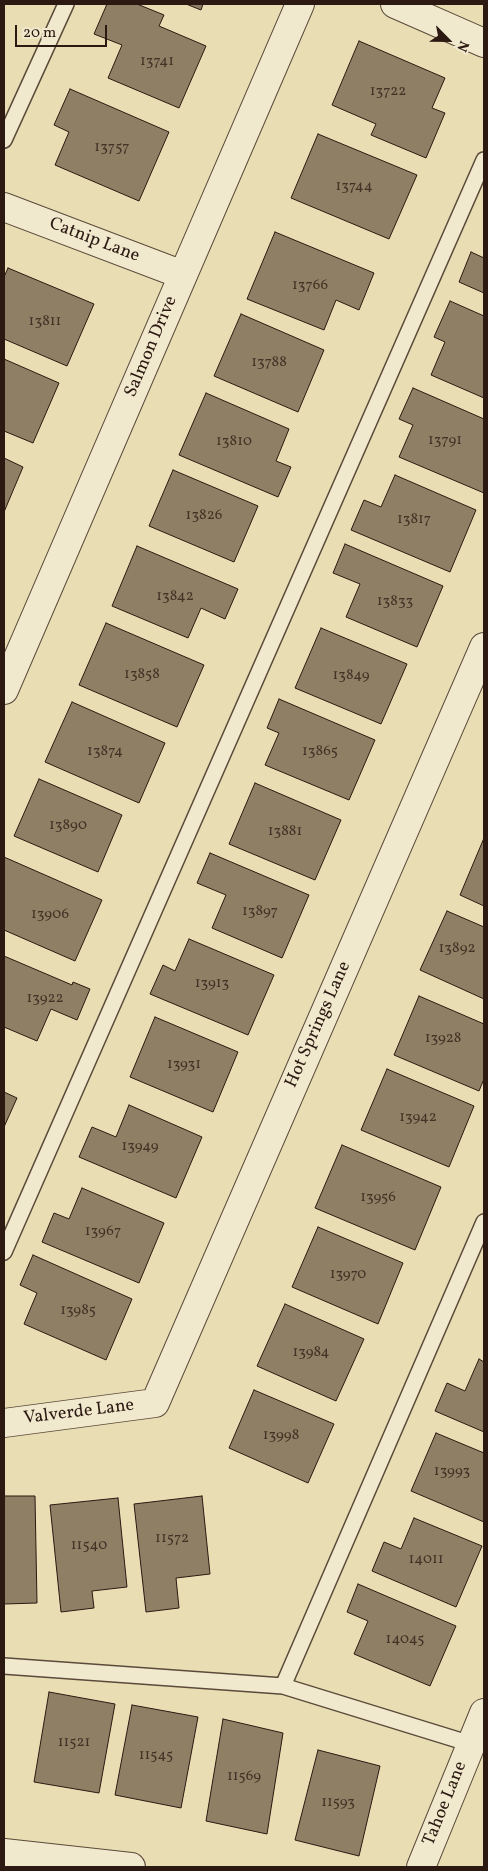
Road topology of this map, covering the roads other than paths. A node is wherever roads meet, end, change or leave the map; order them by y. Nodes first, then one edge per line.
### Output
1 (66, 4) edge
2 (300, 4) edge
3 (395, 4) edge
4 (484, 43) edge
5 (4, 140) edge
6 (484, 160) edge
7 (4, 207) edge
8 (183, 275) junction
9 (484, 647) edge
10 (4, 690) edge
11 (484, 1222) edge
12 (4, 1252) edge
13 (155, 1403) joint
14 (4, 1423) edge
15 (4, 1666) edge
16 (283, 1686) junction
17 (484, 1713) edge
18 (471, 1744) junction
19 (4, 1853) edge
20 (131, 1867) edge
21 (421, 1867) edge

1 - 5 lane
2 - 8 street, Salmon Drive
3 - 4 street
6 - 12 lane
7 - 8 street, Catnip Lane
8 - 10 street, Salmon Drive
9 - 13 street, Hot Springs Lane
11 - 16 lane
13 - 14 street, Valverde Lane
15 - 16 lane
16 - 18 lane
17 - 18 street, Tahoe Lane
18 - 21 street, Tahoe Lane
19 - 20 street

